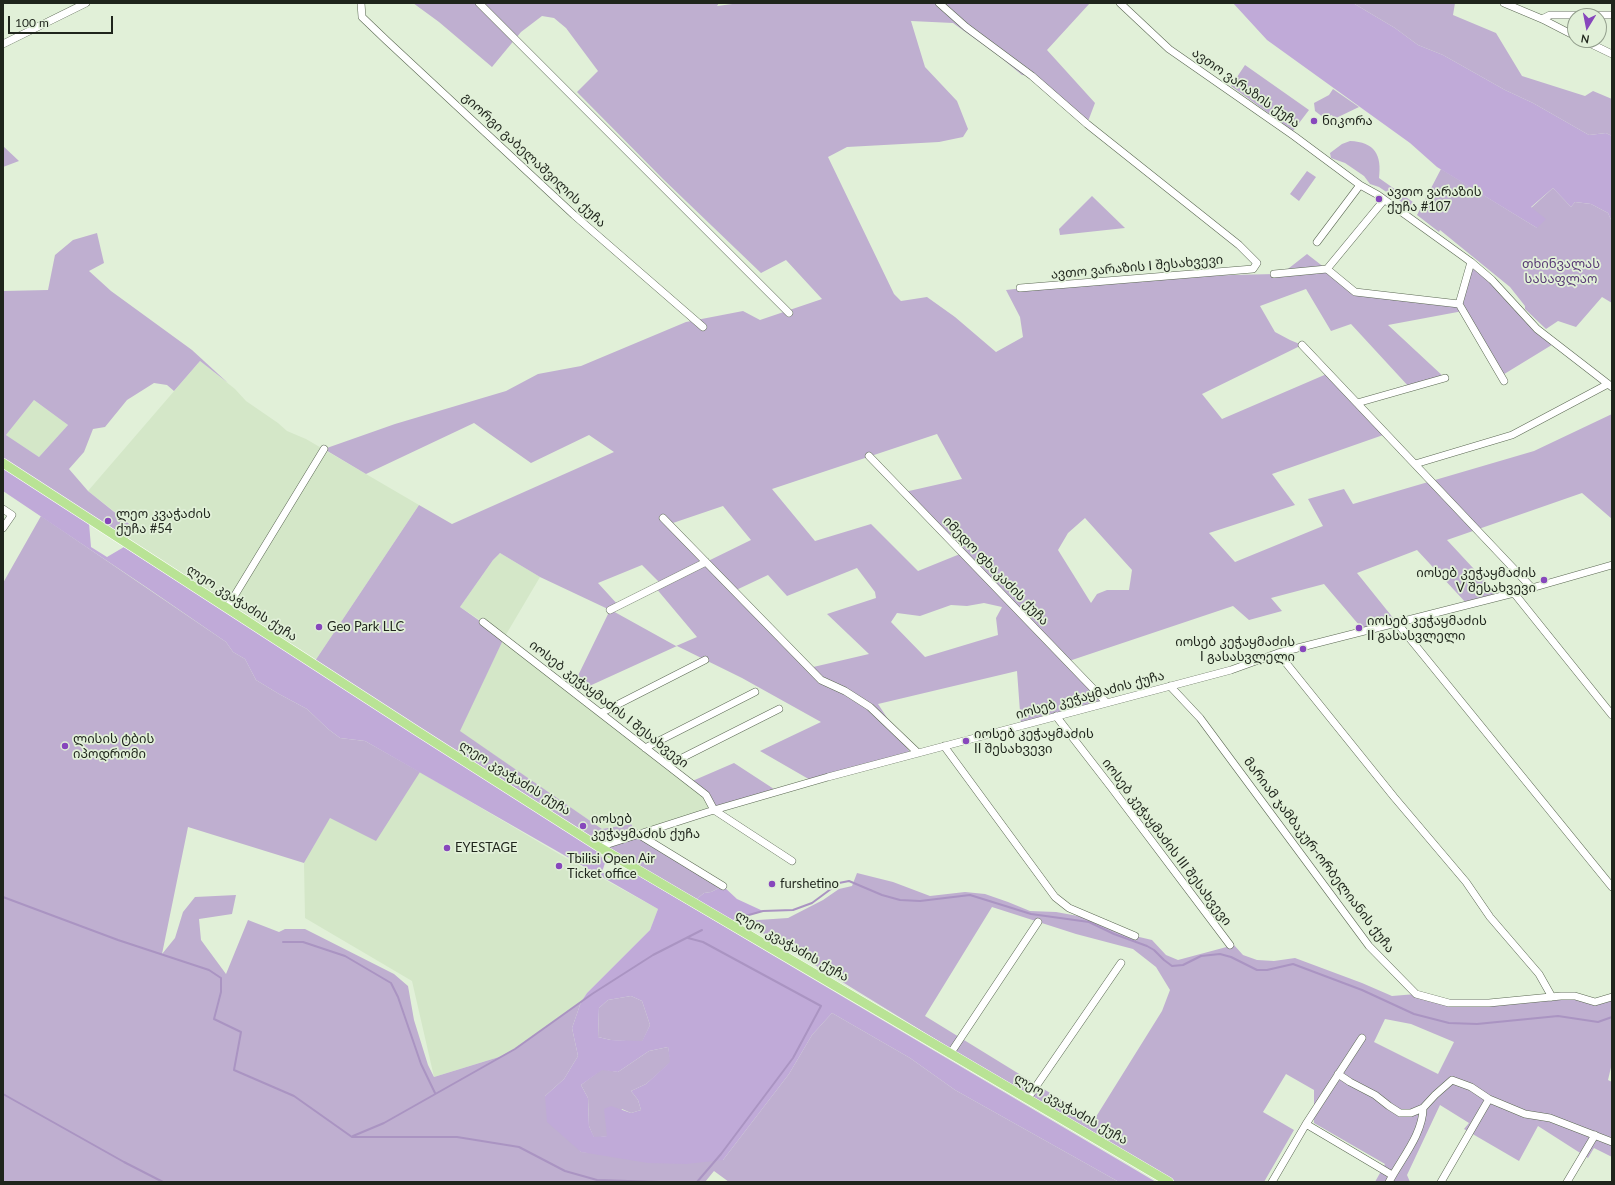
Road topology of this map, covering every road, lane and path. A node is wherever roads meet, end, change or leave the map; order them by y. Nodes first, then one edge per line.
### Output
1 (361, 3) edge
2 (478, 3) edge
3 (939, 3) edge
4 (1120, 3) edge
5 (1504, 3) edge
6 (84, 4) edge
7 (1612, 15) edge
8 (1542, 19) junction
9 (1567, 32) edge
10 (3, 44) edge
11 (1600, 48) edge
12 (1612, 54) edge
13 (1360, 185) junction
14 (1384, 200) junction
15 (1317, 242) dead end
16 (1471, 262) junction
17 (1327, 269) junction
18 (1274, 274) dead end
19 (1020, 288) dead end
20 (1459, 304) junction
21 (789, 313) dead end
22 (703, 327) dead end
23 (1302, 345) dead end
24 (1445, 378) dead end
25 (1504, 382) dead end
26 (1610, 386) edge
27 (1357, 403) junction
28 (324, 449) dead end
29 (869, 456) dead end
30 (3, 463) edge
31 (1415, 464) junction
32 (3, 509) edge
33 (663, 518) dead end
34 (3, 528) edge
35 (706, 562) junction
36 (1612, 565) edge
37 (1532, 588) junction
38 (1514, 594) junction
39 (227, 608) junction
40 (610, 610) dead end
41 (483, 622) dead end
42 (1398, 624) junction
43 (1278, 653) junction
44 (705, 660) dead end
45 (1170, 686) junction
46 (755, 692) dead end
47 (1106, 702) junction
48 (779, 709) dead end
49 (601, 713) junction
50 (1612, 715) edge
51 (1056, 716) junction
52 (944, 746) junction
53 (645, 748) junction
54 (918, 753) junction
55 (668, 765) junction
56 (714, 810) junction
57 (638, 834) junction
58 (600, 847) junction
59 (792, 862) dead end
60 (723, 886) dead end
61 (1612, 887) edge
62 (1038, 922) dead end
63 (1135, 936) dead end
64 (1230, 945) dead end
65 (1120, 963) dead end
66 (1552, 997) junction
67 (1612, 997) edge
68 (1362, 1038) dead end
69 (950, 1054) junction
70 (1338, 1074) junction
71 (1028, 1098) junction
72 (1489, 1099) junction
73 (1423, 1108) junction
74 (1306, 1124) junction
75 (1595, 1134) junction
76 (1612, 1142) edge
77 (1390, 1179) edge
78 (1169, 1182) edge
79 (1272, 1182) edge
80 (1441, 1182) edge
81 (1567, 1182) edge

1 - 22 street, გიორგი გაბელაშვილის ქუჩა
2 - 21 street
3 - 19 street, ავთო ვარაზის I შესახვევი
4 - 13 street, ავთო ვარაზის ქუჩა
5 - 8 street
6 - 10 street
7 - 8 street
8 - 9 street
11 - 12 street
13 - 14 street, ავთო ვარაზის ქუჩა
13 - 15 street
14 - 16 street, ავთო ვარაზის ქუჩა
14 - 17 street
16 - 20 street
16 - 26 street, ავთო ვარაზის ქუჩა
17 - 18 street
17 - 20 street
20 - 25 street
23 - 27 street
24 - 27 street
26 - 31 street
27 - 31 street
28 - 39 street
29 - 47 street, იმედო ფხაკაძის ქუჩა
30 - 39 main road, ლეო კვაჭაძის ქუჩა
31 - 37 street
32 - 34 street
33 - 35 street
35 - 40 street
35 - 54 street
36 - 37 street, იოსებ კეჭაყმაძის ქუჩა
37 - 38 street, იოსებ კეჭაყმაძის ქუჩა
38 - 42 street, იოსებ კეჭაყმაძის ქუჩა
38 - 50 street
39 - 58 main road, ლეო კვაჭაძის ქუჩა
41 - 49 street, იოსებ კეჭაყმაძის I შესახვევი
42 - 43 street, იოსებ კეჭაყმაძის ქუჩა
42 - 61 street
43 - 45 street, იოსებ კეჭაყმაძის ქუჩა
43 - 66 street
44 - 49 street
45 - 47 street, იოსებ კეჭაყმაძის ქუჩა
45 - 66 street, მარიამ ჯამბაკურ-ორბელიანის ქუჩა
46 - 53 street
47 - 51 street, იოსებ კეჭაყმაძის ქუჩა
48 - 55 street
49 - 53 street, იოსებ კეჭაყმაძის I შესახვევი
51 - 52 street, იოსებ კეჭაყმაძის ქუჩა
51 - 64 street, იოსებ კეჭაყმაძის III შესახვევი
52 - 54 street, იოსებ კეჭაყმაძის ქუჩა
52 - 63 street
53 - 55 street, იოსებ კეჭაყმაძის I შესახვევი
54 - 56 street, იოსებ კეჭაყმაძის ქუჩა
55 - 56 street, იოსებ კეჭაყმაძის I შესახვევი
56 - 57 street, იოსებ კეჭაყმაძის ქუჩა
56 - 59 street
57 - 58 street, იოსებ კეჭაყმაძის ქუჩა
57 - 60 street
58 - 69 main road, ლეო კვაჭაძის ქუჩა
62 - 69 street
65 - 71 street
66 - 67 street, მარიამ ჯამბაკურ-ორბელიანის ქუჩა
68 - 70 street
69 - 71 main road, ლეო კვაჭაძის ქუჩა
70 - 73 street
70 - 74 street
71 - 78 main road, ლეო კვაჭაძის ქუჩა
72 - 73 street
72 - 75 street
72 - 80 street
73 - 77 street
74 - 77 street
74 - 79 street
75 - 76 street
75 - 81 street

